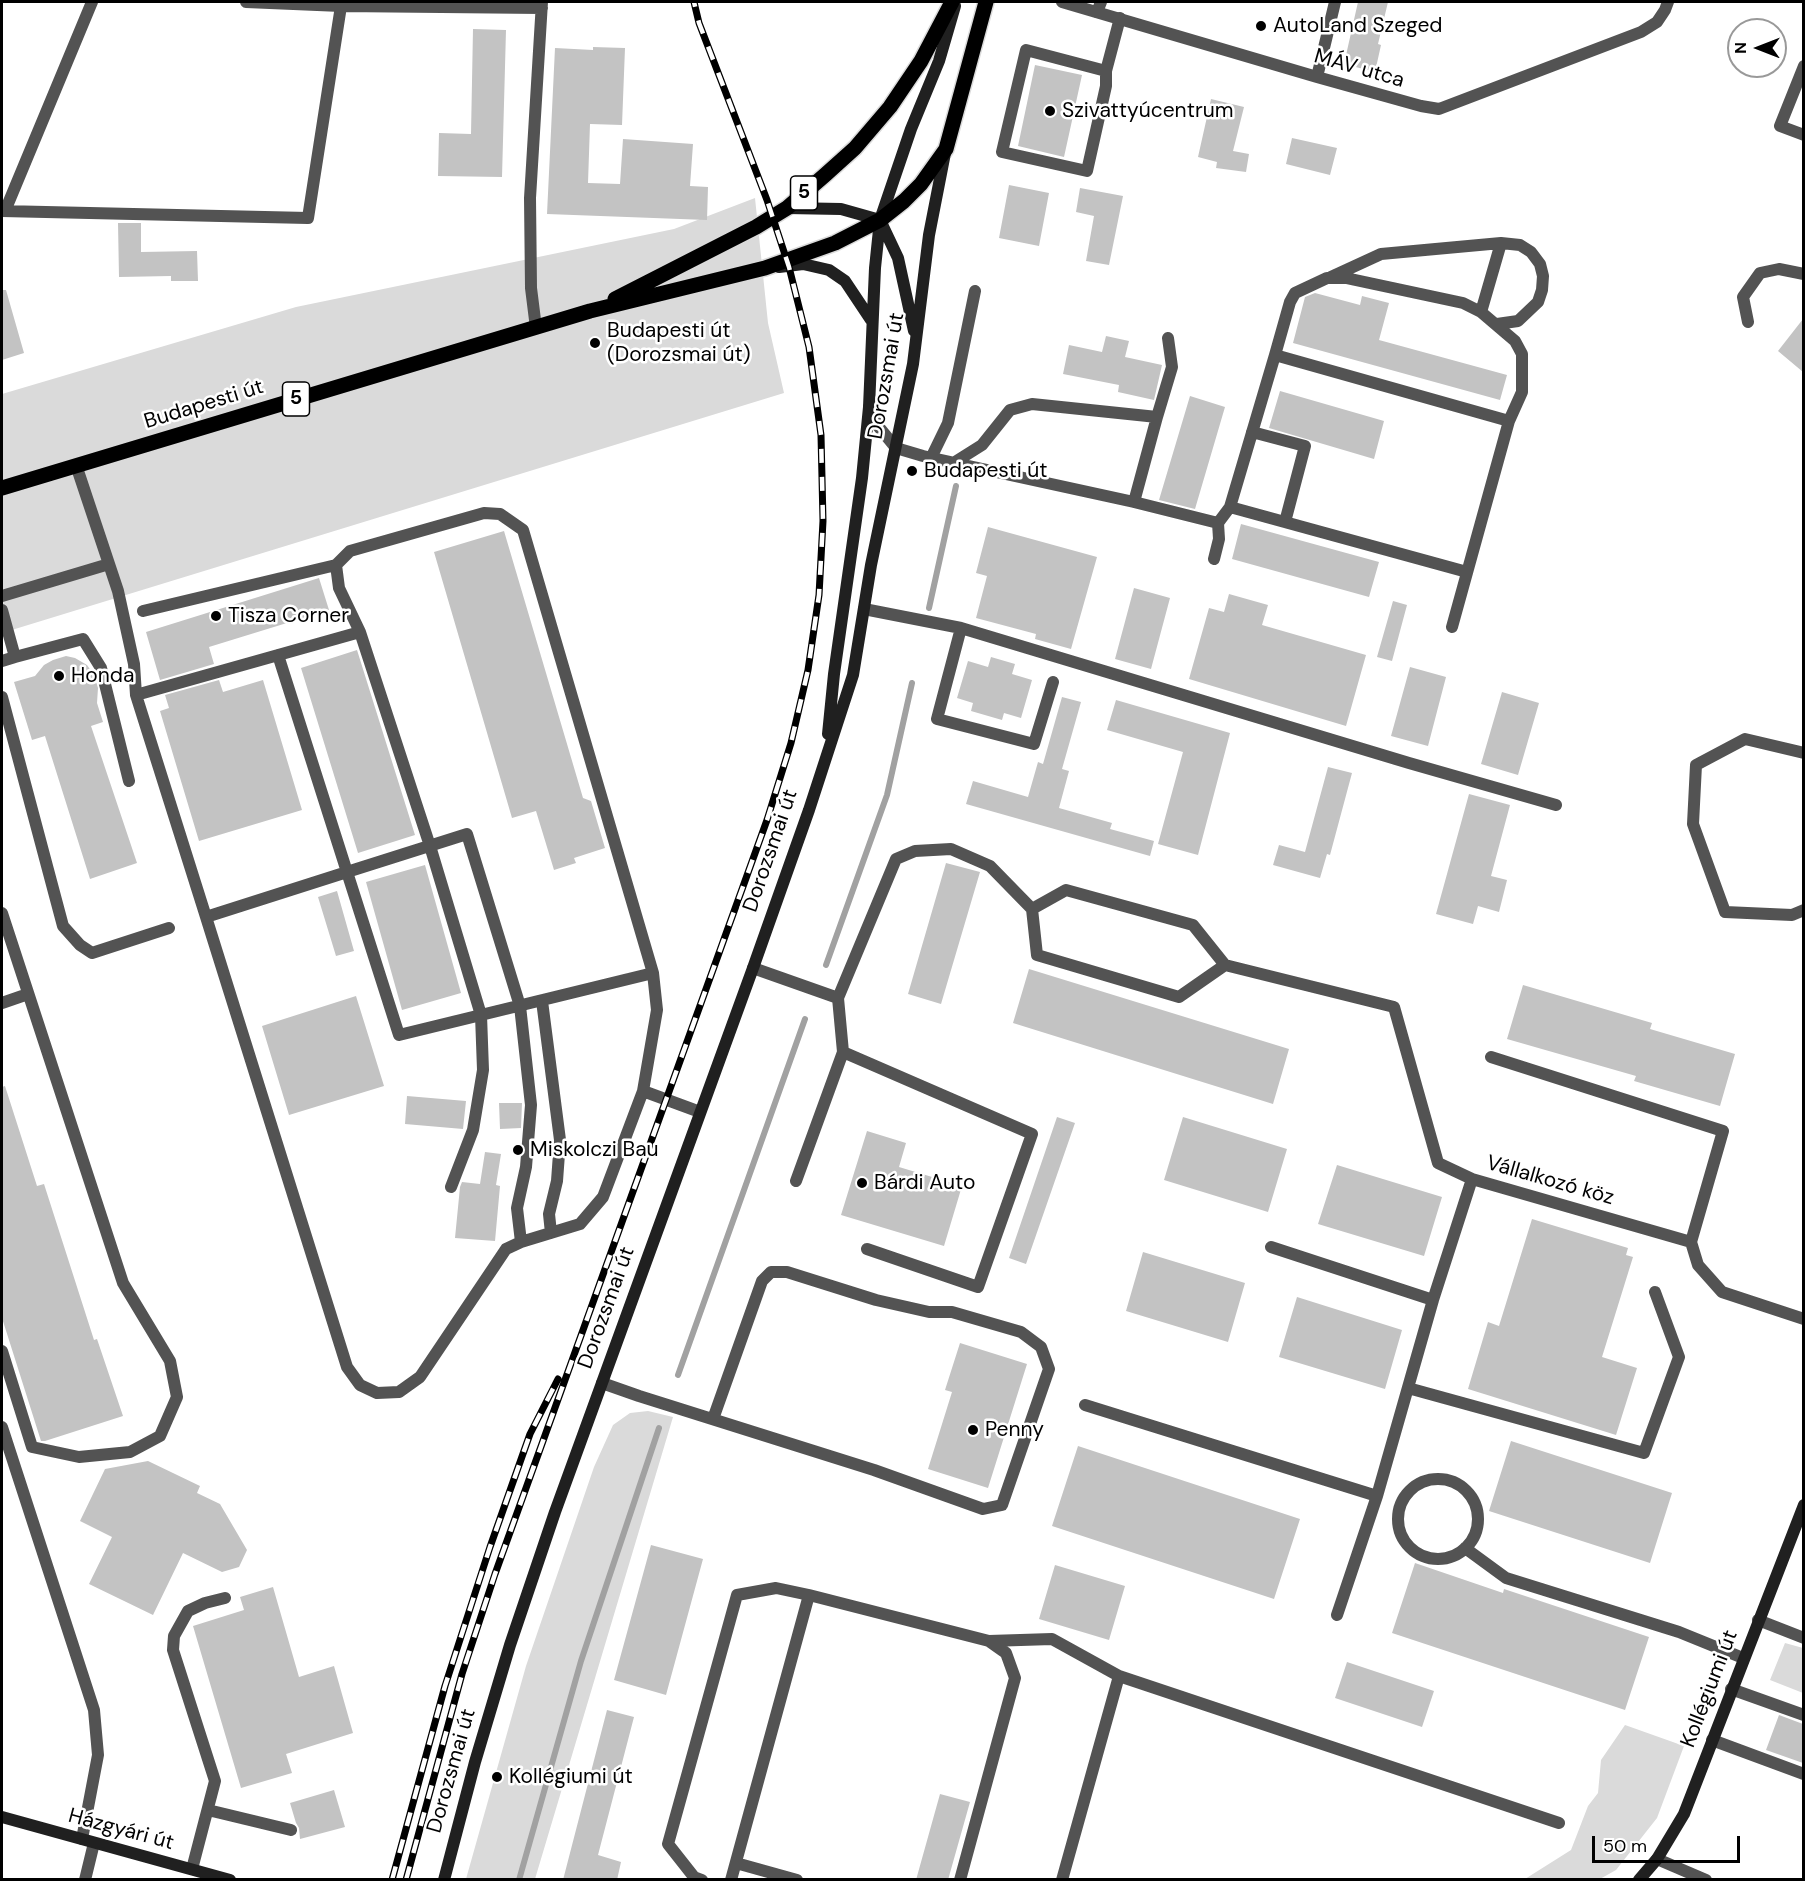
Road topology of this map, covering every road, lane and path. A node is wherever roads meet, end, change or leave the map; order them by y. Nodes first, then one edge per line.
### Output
1 (92, 2) edge
2 (246, 2) edge
3 (954, 2) edge
4 (986, 2) edge
5 (1062, 2) edge
6 (1335, 2) edge
7 (1668, 2) edge
8 (542, 5) edge
9 (340, 6) junction
10 (1099, 7) edge
11 (1120, 18) junction
12 (1803, 66) edge
13 (1106, 71) junction
14 (1317, 77) junction
15 (1803, 135) edge
16 (946, 149) junction
17 (787, 208) junction
18 (3, 211) edge
19 (880, 220) junction
20 (1501, 243) junction
21 (765, 268) junction
22 (1803, 274) edge
23 (1327, 278) junction
24 (975, 291) dead end
25 (590, 311) junction
26 (1481, 312) junction
27 (872, 320) junction
28 (1748, 322) dead end
29 (1497, 324) junction
30 (536, 328) junction
31 (916, 338) junction
32 (1167, 338) dead end
33 (1275, 355) junction
34 (868, 407) junction
35 (1157, 417) junction
36 (1509, 421) junction
37 (1252, 432) junction
38 (896, 448) junction
39 (931, 458) junction
40 (955, 462) junction
41 (76, 465) junction
42 (2, 488) edge
43 (1134, 502) junction
44 (1230, 507) junction
45 (1286, 522) junction
46 (1218, 523) junction
47 (1214, 559) dead end
48 (109, 564) junction
49 (336, 565) junction
50 (1467, 572) junction
51 (2, 596) edge
52 (864, 609) junction
53 (2, 610) edge
54 (143, 611) dead end
55 (1452, 627) dead end
56 (961, 628) junction
57 (360, 632) junction
58 (278, 655) junction
59 (15, 657) junction
60 (2, 661) edge
61 (1053, 682) dead end
62 (136, 695) junction
63 (2, 697) edge
64 (1803, 753) edge
65 (826, 757) junction
66 (129, 781) dead end
67 (1556, 805) dead end
68 (430, 846) junction
69 (346, 872) junction
70 (1032, 909) junction
71 (1803, 910) edge
72 (2, 913) edge
73 (206, 916) junction
74 (169, 928) dead end
75 (1225, 965) junction
76 (753, 968) junction
77 (653, 973) junction
78 (28, 994) junction
79 (838, 998) junction
80 (542, 1001) junction
81 (2, 1003) edge
82 (520, 1006) junction
83 (481, 1015) junction
84 (843, 1052) junction
85 (1491, 1058) dead end
86 (643, 1091) junction
87 (700, 1112) junction
88 (1472, 1179) junction
89 (796, 1181) dead end
90 (451, 1187) dead end
91 (551, 1233) junction
92 (521, 1242) junction
93 (1692, 1242) junction
94 (1271, 1247) dead end
95 (867, 1249) dead end
96 (1656, 1292) dead end
97 (1433, 1300) junction
98 (1803, 1319) edge
99 (2, 1351) edge
100 (602, 1383) junction
101 (1408, 1388) junction
102 (1085, 1405) dead end
103 (712, 1419) junction
104 (2, 1427) edge
105 (4, 1445) edge
106 (1377, 1496) junction
107 (1803, 1505) edge
108 (1465, 1548) junction
109 (809, 1595) junction
110 (225, 1598) dead end
111 (1337, 1615) dead end
112 (1758, 1620) junction
113 (1803, 1638) edge
114 (989, 1641) junction
115 (1743, 1658) junction
116 (1119, 1676) junction
117 (1731, 1689) junction
118 (1803, 1716) edge
119 (1712, 1740) junction
120 (1803, 1774) edge
121 (208, 1810) junction
122 (2, 1817) edge
123 (1559, 1823) dead end
124 (291, 1830) dead end
125 (88, 1841) junction
126 (1657, 1859) junction
127 (736, 1863) junction
128 (192, 1869) junction
129 (84, 1880) edge
130 (230, 1880) edge
131 (444, 1880) edge
132 (702, 1880) edge
133 (731, 1880) edge
134 (797, 1880) edge
135 (960, 1880) edge
136 (1062, 1880) edge
137 (1639, 1880) edge
138 (1706, 1880) edge

1 - 18 street
2 - 9 street
3 - 17 main road, Budapesti út / 5
3 - 19 main road, Dorozsmai út
4 - 16 main road, Dorozsmai út / 5
5 - 10 street, MÁV utca
6 - 14 street
7 - 14 street, MÁV utca
8 - 9 street
8 - 30 street
9 - 18 street
10 - 11 street, MÁV utca
11 - 13 street
11 - 14 street, MÁV utca
12 - 15 street
13 - 13 street
16 - 19 main road, Budapesti út / 5
16 - 31 main road, Dorozsmai út
17 - 19 main road
17 - 25 main road, Budapesti út / 5
19 - 21 main road, Budapesti út / 5
19 - 27 main road, Dorozsmai út
19 - 31 main road
20 - 23 street
20 - 26 street
20 - 29 street
21 - 25 main road, Budapesti út / 5
21 - 27 main road
22 - 28 street
23 - 26 street
23 - 33 street
24 - 39 street
25 - 30 main road, Budapesti út / 5
26 - 29 street
27 - 34 main road, Dorozsmai út
29 - 36 street
30 - 41 main road, Budapesti út / 5
31 - 38 main road, Dorozsmai út
32 - 35 street
33 - 36 street
33 - 37 street
34 - 38 street
34 - 65 main road, Dorozsmai út
35 - 40 street
35 - 43 street
36 - 50 street
37 - 44 street
37 - 45 street
38 - 39 street
38 - 52 main road, Dorozsmai út
39 - 40 street
40 - 43 street
41 - 42 main road, Budapesti út / 5
41 - 48 street
43 - 46 street
44 - 45 street
44 - 46 street
45 - 50 street
46 - 47 street
48 - 51 street
48 - 62 street
49 - 54 street
49 - 57 street
49 - 77 street
50 - 55 street
52 - 56 street
52 - 65 main road, Dorozsmai út
53 - 59 street
56 - 61 street
56 - 67 street
57 - 58 street
57 - 68 street
58 - 62 street
58 - 69 street
59 - 60 street
59 - 66 street
62 - 73 street
63 - 74 street
64 - 71 street
65 - 76 main road, Dorozsmai út
68 - 69 street
68 - 82 street
68 - 83 street
69 - 73 street
69 - 83 street
70 - 75 street
70 - 75 street
70 - 79 street
72 - 78 street
73 - 92 street
75 - 88 street
76 - 79 street
76 - 87 main road, Dorozsmai út
77 - 80 street
77 - 86 street
78 - 81 street
78 - 99 street
79 - 84 street
80 - 82 street
80 - 91 street
82 - 83 street
82 - 92 street
83 - 90 street
84 - 89 street
84 - 95 street
85 - 93 street
86 - 87 street
86 - 91 street
87 - 100 main road, Dorozsmai út
88 - 93 street, Vállalkozó köz
88 - 97 street, Vállalkozó köz
91 - 92 street
93 - 98 street
94 - 97 street
96 - 101 street
97 - 101 street, Vállalkozó köz
100 - 103 street
100 - 131 main road, Dorozsmai út
101 - 106 street, Vállalkozó köz
102 - 106 street
103 - 103 street
104 - 105 street
105 - 125 street
106 - 111 street, Vállalkozó köz
107 - 112 main road, Kollégiumi út
108 - 108 street
108 - 115 street
109 - 114 street
109 - 127 street
109 - 132 street
110 - 121 street
112 - 113 street
112 - 115 main road, Kollégiumi út
114 - 116 street
114 - 135 street
115 - 117 main road, Kollégiumi út
116 - 123 street
116 - 136 street
117 - 118 street
117 - 119 main road, Kollégiumi út
119 - 120 street
119 - 126 main road, Kollégiumi út
121 - 124 street
121 - 128 street
122 - 125 main road, Házgyári út
125 - 128 main road, Házgyári út
125 - 129 street
126 - 137 main road, Kollégiumi út
126 - 138 street
127 - 133 street
127 - 134 street
128 - 130 main road, Házgyári út

